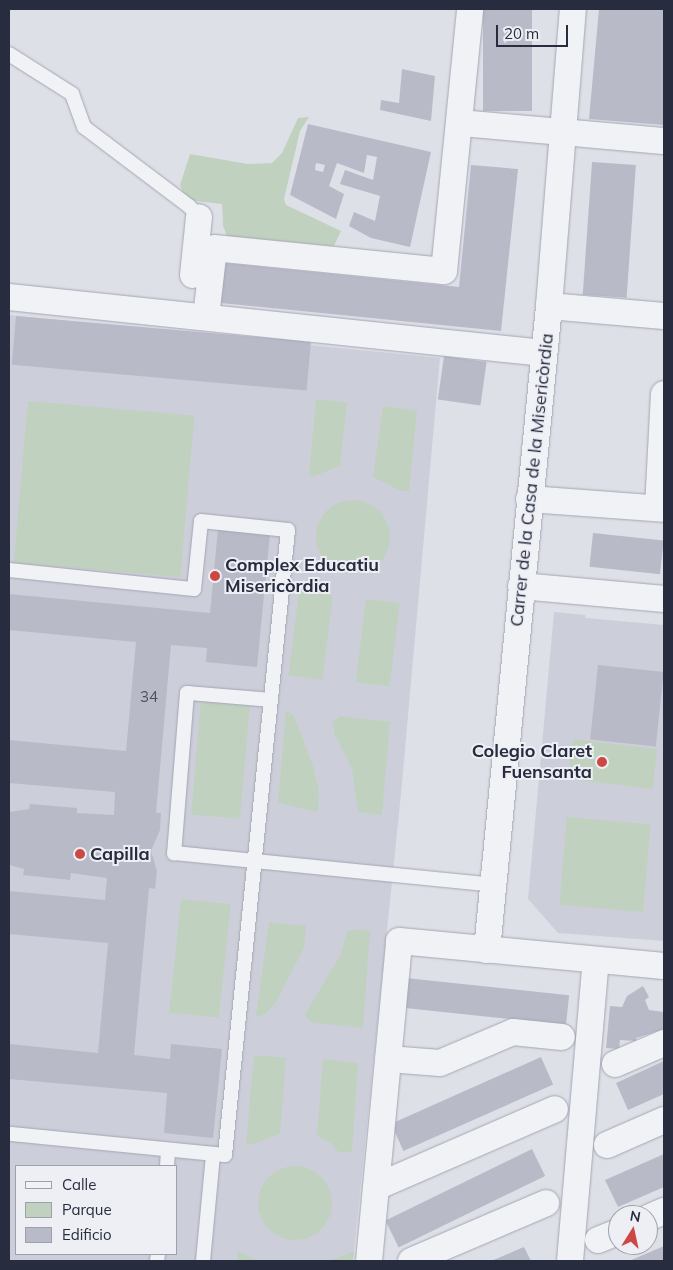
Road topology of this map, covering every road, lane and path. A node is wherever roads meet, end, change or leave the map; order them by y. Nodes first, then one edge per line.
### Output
1 (470, 9) edge
2 (573, 9) edge
3 (9, 54) edge
4 (461, 123) junction
5 (562, 134) junction
6 (664, 141) edge
7 (199, 217) joint
8 (9, 297) edge
9 (549, 306) junction
10 (197, 316) junction
11 (664, 316) edge
12 (544, 353) junction
13 (664, 394) edge
14 (529, 499) junction
15 (661, 508) edge
16 (9, 570) edge
17 (521, 586) junction
18 (664, 599) edge
19 (271, 700) junction
20 (255, 861) junction
21 (493, 885) junction
22 (487, 950) junction
23 (596, 960) junction
24 (664, 966) edge
25 (562, 1037) dead end
26 (664, 1043) edge
27 (388, 1059) junction
28 (615, 1064) dead end
29 (555, 1109) dead end
30 (664, 1120) edge
31 (9, 1134) edge
32 (607, 1144) dead end
33 (168, 1150) junction
34 (213, 1155) junction
35 (167, 1165) edge
36 (376, 1187) junction
37 (546, 1203) dead end
38 (203, 1261) edge
39 (369, 1261) edge
40 (411, 1261) edge
41 (570, 1261) edge

1 - 4 street
2 - 5 street, Carrer de la Casa de la Misericòrdia
3 - 7 lane
4 - 5 street
4 - 10 street
5 - 6 street
5 - 9 street, Carrer de la Casa de la Misericòrdia
7 - 10 street
8 - 10 street
9 - 11 street
9 - 12 street, Carrer de la Casa de la Misericòrdia
10 - 12 street
12 - 14 street, Carrer de la Casa de la Misericòrdia
13 - 15 street
14 - 15 street
14 - 17 street, Carrer de la Casa de la Misericòrdia
16 - 19 lane
17 - 18 street
17 - 21 street, Carrer de la Casa de la Misericòrdia
19 - 20 lane
19 - 20 lane
20 - 21 lane
20 - 34 lane
21 - 22 street, Carrer de la Casa de la Misericòrdia
22 - 23 street
22 - 27 street
23 - 24 street
23 - 41 street
25 - 27 street
26 - 28 street
27 - 36 street
29 - 36 street
30 - 32 street
31 - 33 lane
33 - 34 lane
33 - 35 lane
34 - 38 lane
36 - 39 street
37 - 40 street

